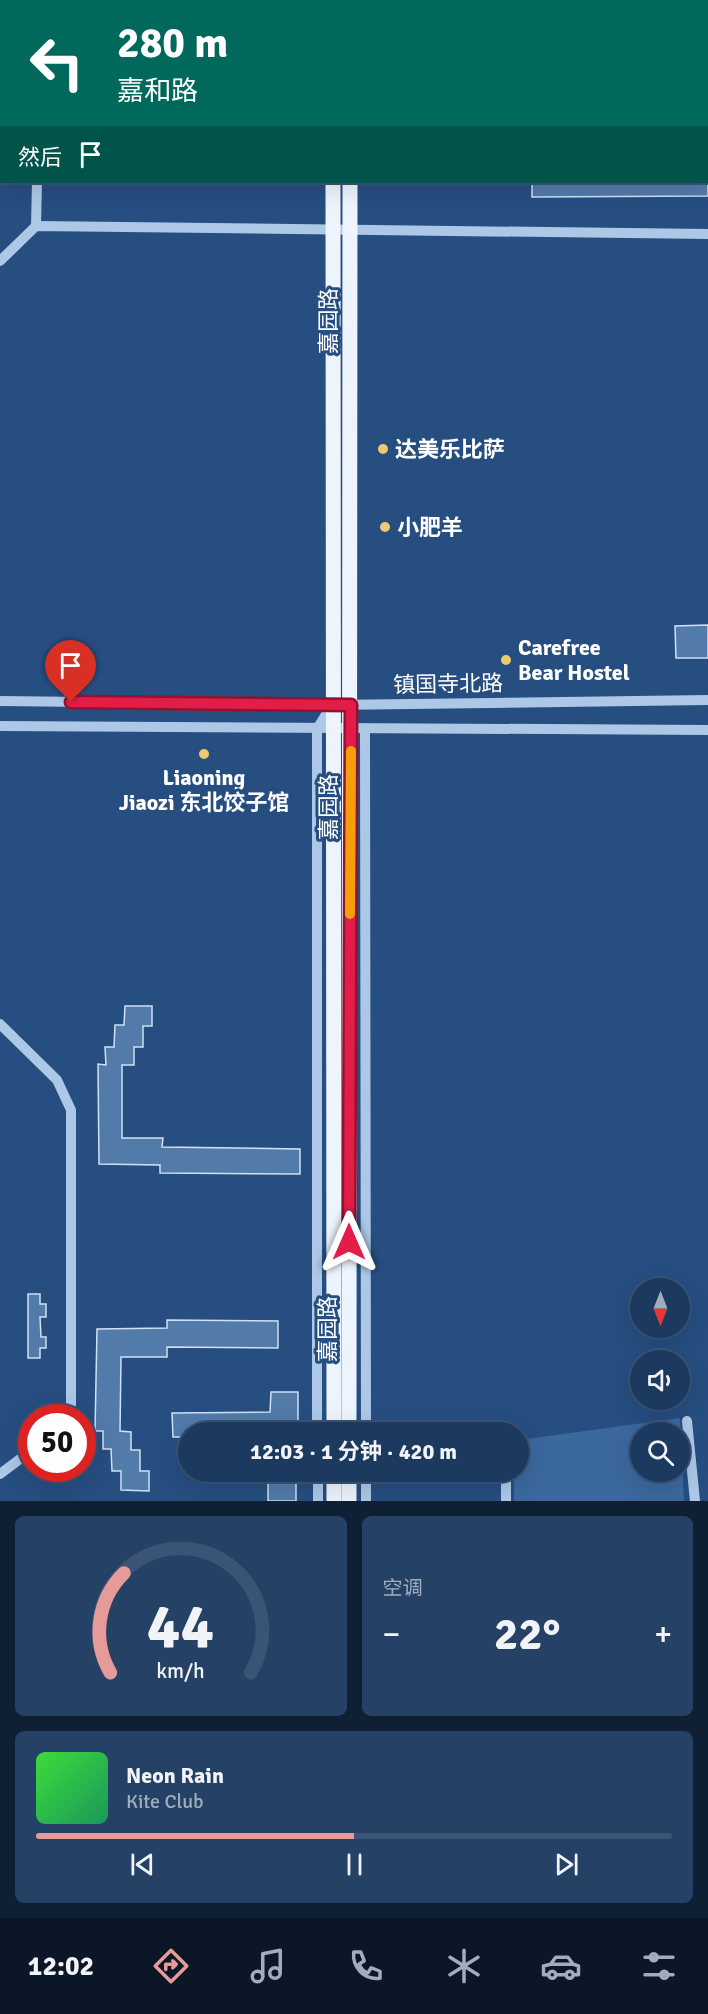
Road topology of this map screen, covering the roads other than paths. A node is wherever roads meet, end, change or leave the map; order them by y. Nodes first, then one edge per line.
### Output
1 (37, 183) edge
2 (333, 183) edge
3 (350, 183) edge
4 (36, 226) junction
5 (333, 230) junction
6 (351, 231) junction
7 (708, 234) edge
8 (0, 261) edge
9 (708, 700) edge
10 (0, 701) edge
11 (332, 705) junction
12 (351, 705) junction
13 (0, 726) edge
14 (324, 729) junction
15 (358, 729) junction
16 (708, 730) edge
17 (0, 1024) edge
18 (71, 1404) edge
19 (687, 1421) dead end
20 (318, 1422) edge
21 (334, 1422) edge
22 (349, 1422) edge
23 (366, 1422) edge
24 (18, 1460) edge
25 (0, 1474) edge
26 (318, 1482) edge
27 (334, 1482) edge
28 (349, 1482) edge
29 (366, 1482) edge
30 (506, 1482) edge
31 (318, 1501) edge
32 (334, 1501) edge
33 (349, 1501) edge
34 (366, 1501) edge
35 (506, 1501) edge
36 (694, 1501) edge

1 - 4 street
2 - 5 main road, 嘉园路
3 - 6 main road, 嘉园路
4 - 5 street
4 - 8 street
5 - 6 street
5 - 11 main road, 嘉园路
6 - 7 street
6 - 12 main road, 嘉园路
9 - 12 street, 镇国寺北路
10 - 11 street, 镇国寺北路
11 - 12 street, 镇国寺北路
11 - 14 main road, 嘉园路
12 - 15 main road, 嘉园路
13 - 14 street, 镇国寺北路
14 - 15 street, 镇国寺北路
14 - 20 street
14 - 21 main road, 嘉园路
15 - 16 street, 镇国寺北路
15 - 22 main road, 嘉园路
15 - 23 street
17 - 18 street
19 - 36 street
24 - 25 street
26 - 31 street
27 - 32 main road
28 - 33 main road
29 - 34 street
30 - 35 street

